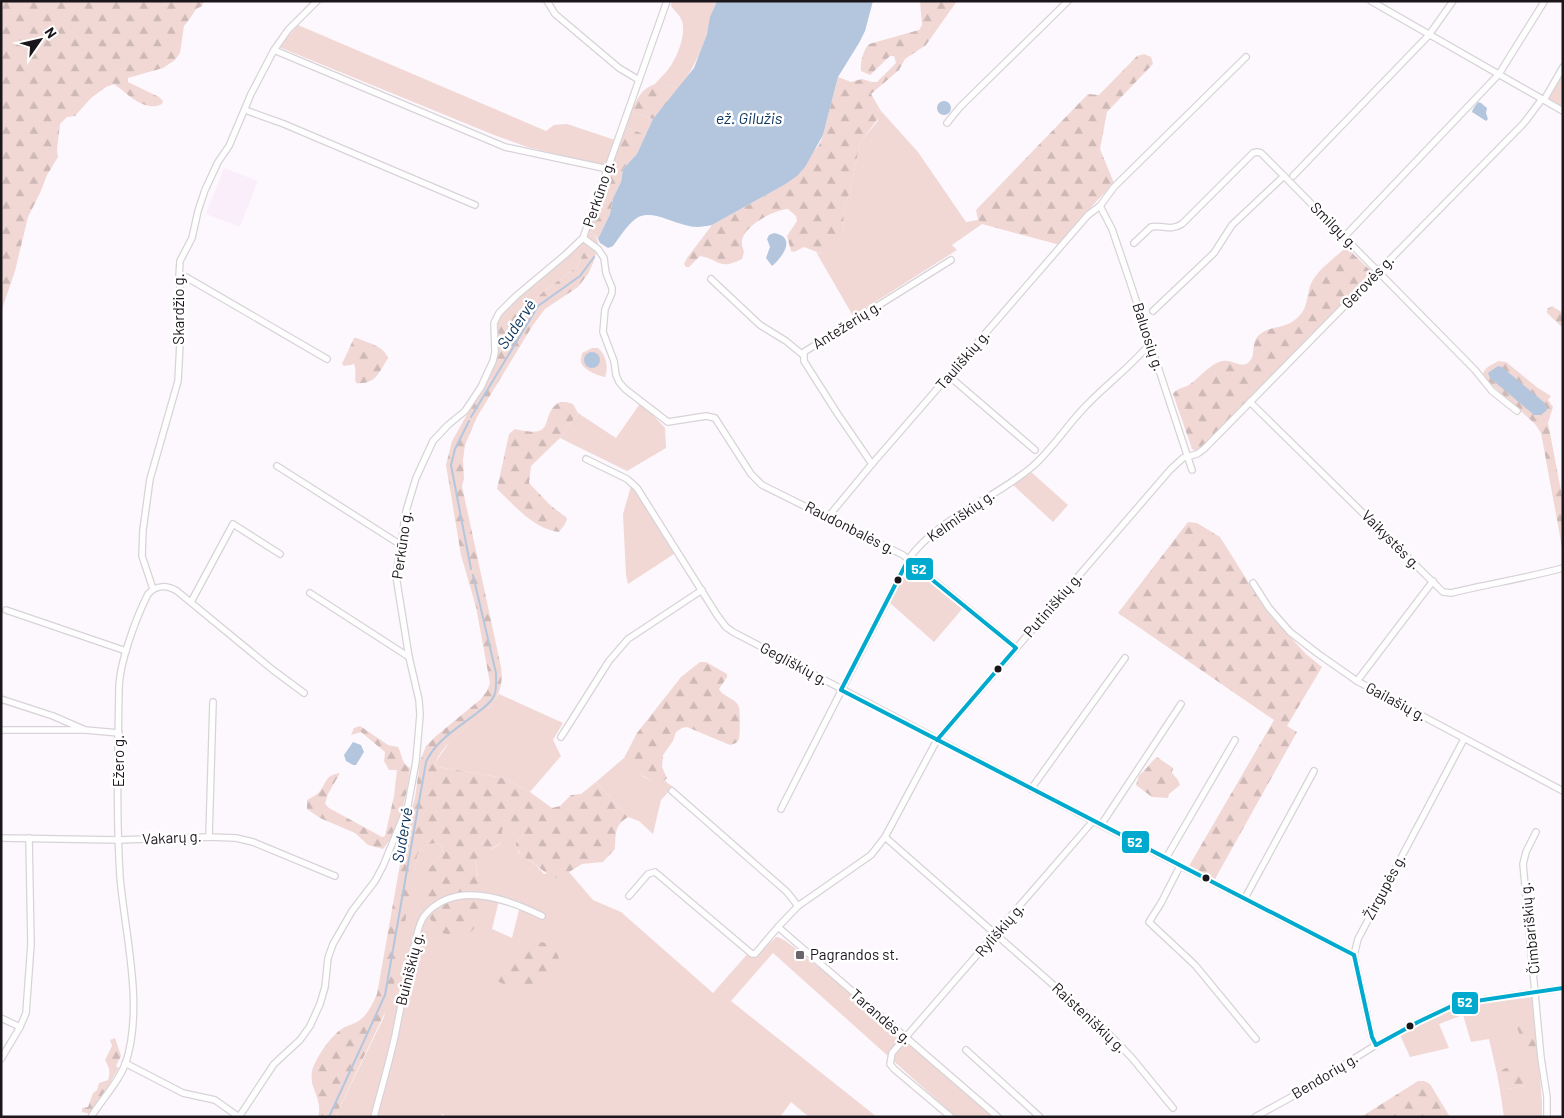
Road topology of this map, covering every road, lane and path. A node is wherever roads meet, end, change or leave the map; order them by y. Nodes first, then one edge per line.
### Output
1 (317, 1) edge
2 (547, 1) edge
3 (667, 1) edge
4 (1068, 1) edge
5 (1453, 1) edge
6 (1373, 2) edge
7 (1544, 2) edge
8 (1429, 35) junction
9 (274, 50) junction
10 (1246, 57) dead end
11 (1563, 68) edge
12 (1499, 74) junction
13 (639, 80) junction
14 (1543, 99) junction
15 (245, 110) junction
16 (1563, 111) edge
17 (947, 123) dead end
18 (608, 169) junction
19 (1284, 176) junction
20 (1293, 176) dead end
21 (475, 205) dead end
22 (1100, 206) junction
23 (1345, 236) junction
24 (583, 238) junction
25 (1134, 243) dead end
26 (951, 260) dead end
27 (1379, 271) junction
28 (179, 276) junction
29 (710, 279) dead end
30 (1153, 310) dead end
31 (1151, 345) junction
32 (804, 355) junction
33 (327, 359) dead end
34 (949, 376) junction
35 (1250, 402) junction
36 (1516, 411) dead end
37 (1035, 450) dead end
38 (1187, 457) junction
39 (586, 459) dead end
40 (872, 464) junction
41 (277, 466) dead end
42 (1192, 470) dead end
43 (828, 517) junction
44 (401, 545) junction
45 (280, 554) dead end
46 (908, 560) junction
47 (1563, 568) edge
48 (1433, 581) junction
49 (1253, 583) dead end
50 (153, 589) junction
51 (702, 590) junction
52 (310, 593) dead end
53 (191, 602) junction
54 (6, 610) dead end
55 (1016, 648) junction
56 (126, 651) junction
57 (409, 657) junction
58 (1125, 658) dead end
59 (1357, 682) junction
60 (842, 690) junction
61 (304, 692) dead end
62 (1, 699) edge
63 (213, 702) dead end
64 (1181, 704) dead end
65 (1, 730) edge
66 (85, 730) junction
67 (119, 733) junction
68 (561, 737) dead end
69 (1464, 739) junction
70 (937, 740) junction
71 (1235, 740) dead end
72 (1314, 771) dead end
73 (1031, 789) junction
74 (672, 791) dead end
75 (1563, 791) edge
76 (781, 808) dead end
77 (1093, 821) junction
78 (1100, 825) junction
79 (1536, 832) dead end
80 (208, 836) junction
81 (885, 837) junction
82 (1, 838) edge
83 (29, 838) junction
84 (118, 840) junction
85 (1166, 858) junction
86 (1180, 866) junction
87 (335, 876) dead end
88 (629, 896) dead end
89 (1245, 898) junction
90 (798, 906) junction
91 (542, 916) dead end
92 (778, 927) junction
93 (996, 935) junction
94 (1354, 955) junction
95 (1563, 988) edge
96 (1536, 991) junction
97 (1, 1018) edge
98 (20, 1027) junction
99 (906, 1038) junction
100 (1256, 1039) dead end
101 (1376, 1045) junction
102 (966, 1050) dead end
103 (1, 1059) edge
104 (126, 1063) junction
105 (1173, 1108) dead end
106 (92, 1117) edge
107 (239, 1117) edge
108 (374, 1117) edge
109 (951, 1117) edge
110 (998, 1117) edge
111 (1040, 1117) edge
112 (1255, 1117) edge
113 (1547, 1117) edge

1 - 9 street, Skardžio g.
2 - 13 street
3 - 13 street, Perkūno g.
4 - 17 street
5 - 8 street
6 - 8 street
7 - 12 street
8 - 12 street
8 - 20 street
9 - 15 street, Skardžio g.
9 - 18 street
10 - 22 street, Tauliškių g.
11 - 14 street, Gerovės g.
12 - 14 street
12 - 23 street
13 - 18 street, Perkūno g.
14 - 16 street
14 - 27 street, Gerovės g.
15 - 21 street
15 - 28 street, Skardžio g.
18 - 24 street, Perkūno g.
19 - 23 street, Smilgų g.
19 - 25 street, Smilgų g.
19 - 30 street
22 - 31 street, Baluosių g.
22 - 34 street, Tauliškių g.
23 - 27 street, Smilgų g.
24 - 43 street, Raudonbalės g.
24 - 44 street, Perkūno g.
26 - 32 street, Antežerių g.
27 - 35 street, Gerovės g.
27 - 36 street, Smilgų g.
28 - 33 street
28 - 50 street, Skardžio g.
29 - 32 street
31 - 38 street, Baluosių g.
31 - 46 street, Kelmiškių g.
32 - 40 street, Antežerių g.
34 - 37 street
34 - 40 street, Tauliškių g.
35 - 38 street, Gerovės g.
35 - 48 street, Vaikystės g.
38 - 42 street, Baluosių g.
38 - 55 street, Putiniškių g.
39 - 51 street, Gegliškių g.
40 - 43 street, Tauliškių g.
41 - 44 street
43 - 46 street, Raudonbalės g.
44 - 57 street, Perkūno g.
45 - 53 street
46 - 55 street, Raudonbalės g.
46 - 60 street, Kelmiškių g.
47 - 48 street, Vaikystės g.
48 - 59 street
49 - 59 street, Gailašių g.
50 - 53 street
50 - 56 street, Ežero g.
51 - 60 street, Gegliškių g.
51 - 68 street
52 - 57 street
53 - 61 street
54 - 56 street
55 - 70 street, Putiniškių g.
56 - 67 street, Ežero g.
57 - 107 street, Perkūno g.
58 - 73 street
59 - 69 street, Gailašių g.
60 - 70 street, Gegliškių g.
60 - 76 street, Kelmiškių g.
62 - 66 street
63 - 80 street
64 - 78 street
65 - 66 street
66 - 67 street
67 - 84 street, Ežero g.
69 - 75 street, Gailašių g.
69 - 94 street, Žirgupės g.
70 - 73 street, Gegliškių g.
70 - 81 street, Putiniškių g.
71 - 85 street
72 - 89 street
73 - 77 street, Gegliškių g.
74 - 90 street
77 - 78 street, Gegliškių g.
77 - 93 street, Ryliškių g.
78 - 85 street, Gegliškių g.
79 - 96 street, Čimbariškių g.
80 - 84 street, Vakarų g.
80 - 87 street, Vakarų g.
81 - 90 street, Putiniškių g.
81 - 93 street, Raisteniškių g.
82 - 83 street, Vakarų g.
83 - 84 street, Vakarų g.
83 - 98 street
84 - 104 street, Ežero g.
85 - 86 street, Gegliškių g.
86 - 89 street, Gegliškių g.
86 - 100 street
88 - 92 street
89 - 94 street, Gegliškių g.
90 - 92 street, Putiniškių g.
91 - 108 street, Buiniškių g.
92 - 99 street, Tarandės g.
93 - 99 street, Ryliškių g.
93 - 105 street, Raisteniškių g.
94 - 101 street
95 - 96 street, Bendorių g.
96 - 101 street, Bendorių g.
96 - 113 street, Čimbariškių g.
97 - 98 street
98 - 103 street
99 - 109 street, Ryliškių g.
99 - 110 street, Tarandės g.
101 - 112 street, Bendorių g.
102 - 111 street
104 - 106 street, Ežero g.
104 - 107 street

